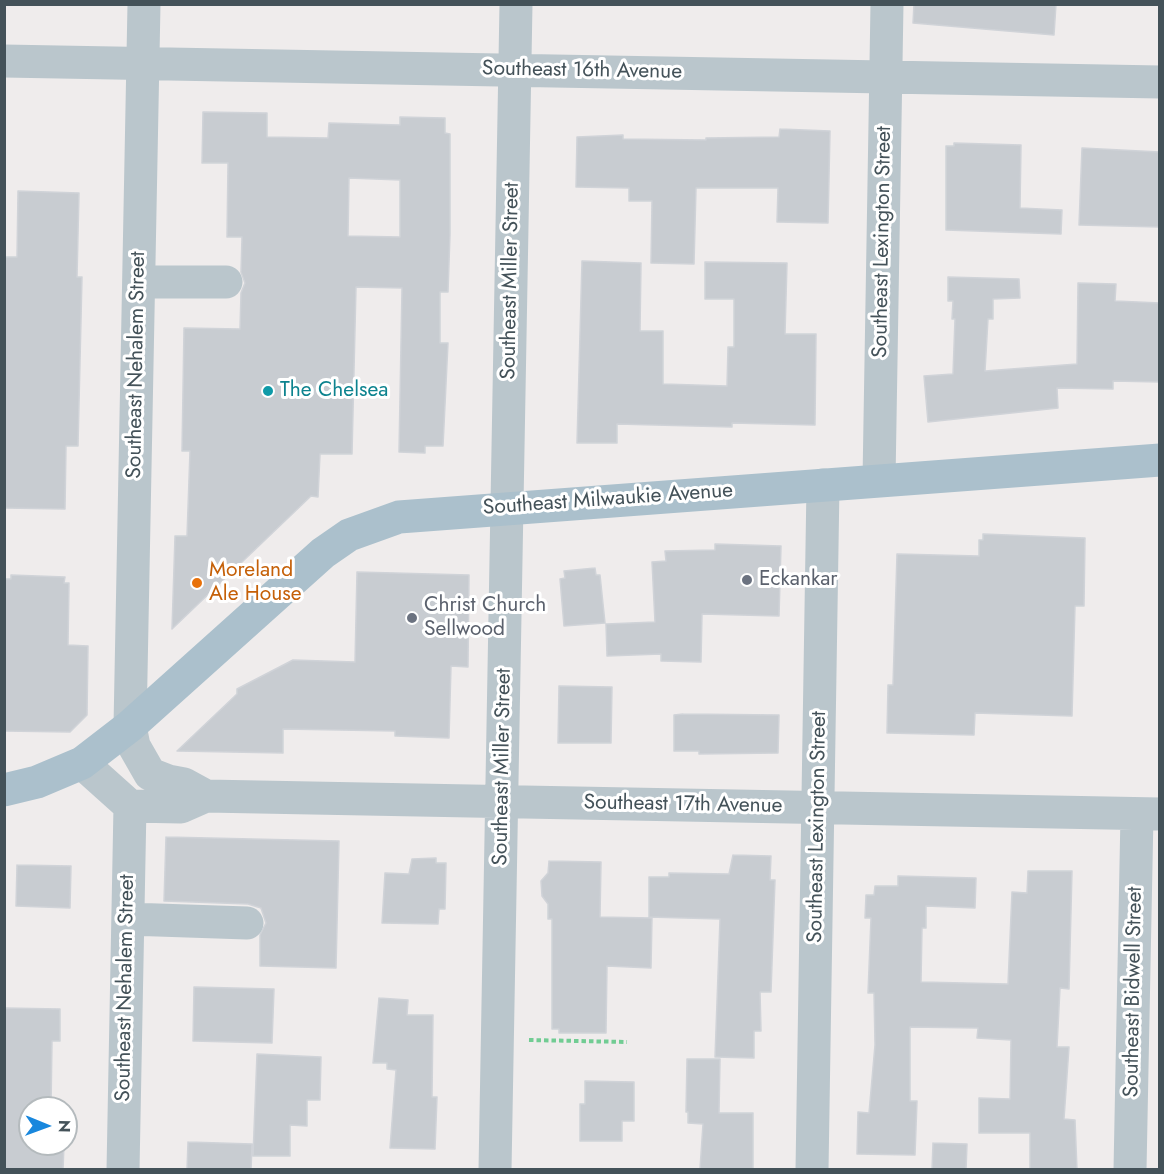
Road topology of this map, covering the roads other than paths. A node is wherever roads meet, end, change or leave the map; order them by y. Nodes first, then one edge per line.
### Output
1 (144, 4) edge
2 (516, 4) edge
3 (887, 4) edge
4 (4, 61) edge
5 (144, 64) junction
6 (515, 70) junction
7 (885, 76) junction
8 (1160, 82) edge
9 (139, 282) junction
10 (226, 282) dead end
11 (1160, 460) edge
12 (879, 480) junction
13 (823, 485) junction
14 (507, 508) junction
15 (130, 726) junction
16 (82, 763) junction
17 (4, 790) edge
18 (207, 796) junction
19 (502, 802) junction
20 (130, 806) junction
21 (819, 807) junction
22 (1148, 814) edge
23 (128, 919) junction
24 (247, 923) dead end
25 (123, 1170) edge
26 (495, 1170) edge
27 (812, 1170) edge
28 (1130, 1170) edge

1 - 5 street, Southeast Nehalem Street
2 - 6 street, Southeast Miller Street
3 - 7 street, Southeast Lexington Street
4 - 5 street, Southeast 16th Avenue
5 - 6 street, Southeast 16th Avenue
5 - 9 street, Southeast Nehalem Street
6 - 7 street, Southeast 16th Avenue
6 - 14 street, Southeast Miller Street
7 - 8 street, Southeast 16th Avenue
7 - 12 street, Southeast Lexington Street
9 - 10 street
9 - 15 street, Southeast Nehalem Street
11 - 12 main road, Southeast Milwaukie Avenue
12 - 13 main road, Southeast Milwaukie Avenue
13 - 14 main road, Southeast Milwaukie Avenue
13 - 21 street, Southeast Lexington Street
14 - 15 main road, Southeast Milwaukie Avenue
14 - 19 street, Southeast Miller Street
15 - 16 main road
15 - 18 street, Southeast 17th Avenue
16 - 17 main road
16 - 20 street
18 - 19 street, Southeast 17th Avenue
18 - 20 street, Southeast 17th Avenue
19 - 21 street, Southeast 17th Avenue
19 - 26 street, Southeast Miller Street
20 - 23 street, Southeast Nehalem Street
21 - 22 street, Southeast 17th Avenue
21 - 27 street, Southeast Lexington Street
22 - 28 street, Southeast Bidwell Street
23 - 24 street
23 - 25 street, Southeast Nehalem Street

